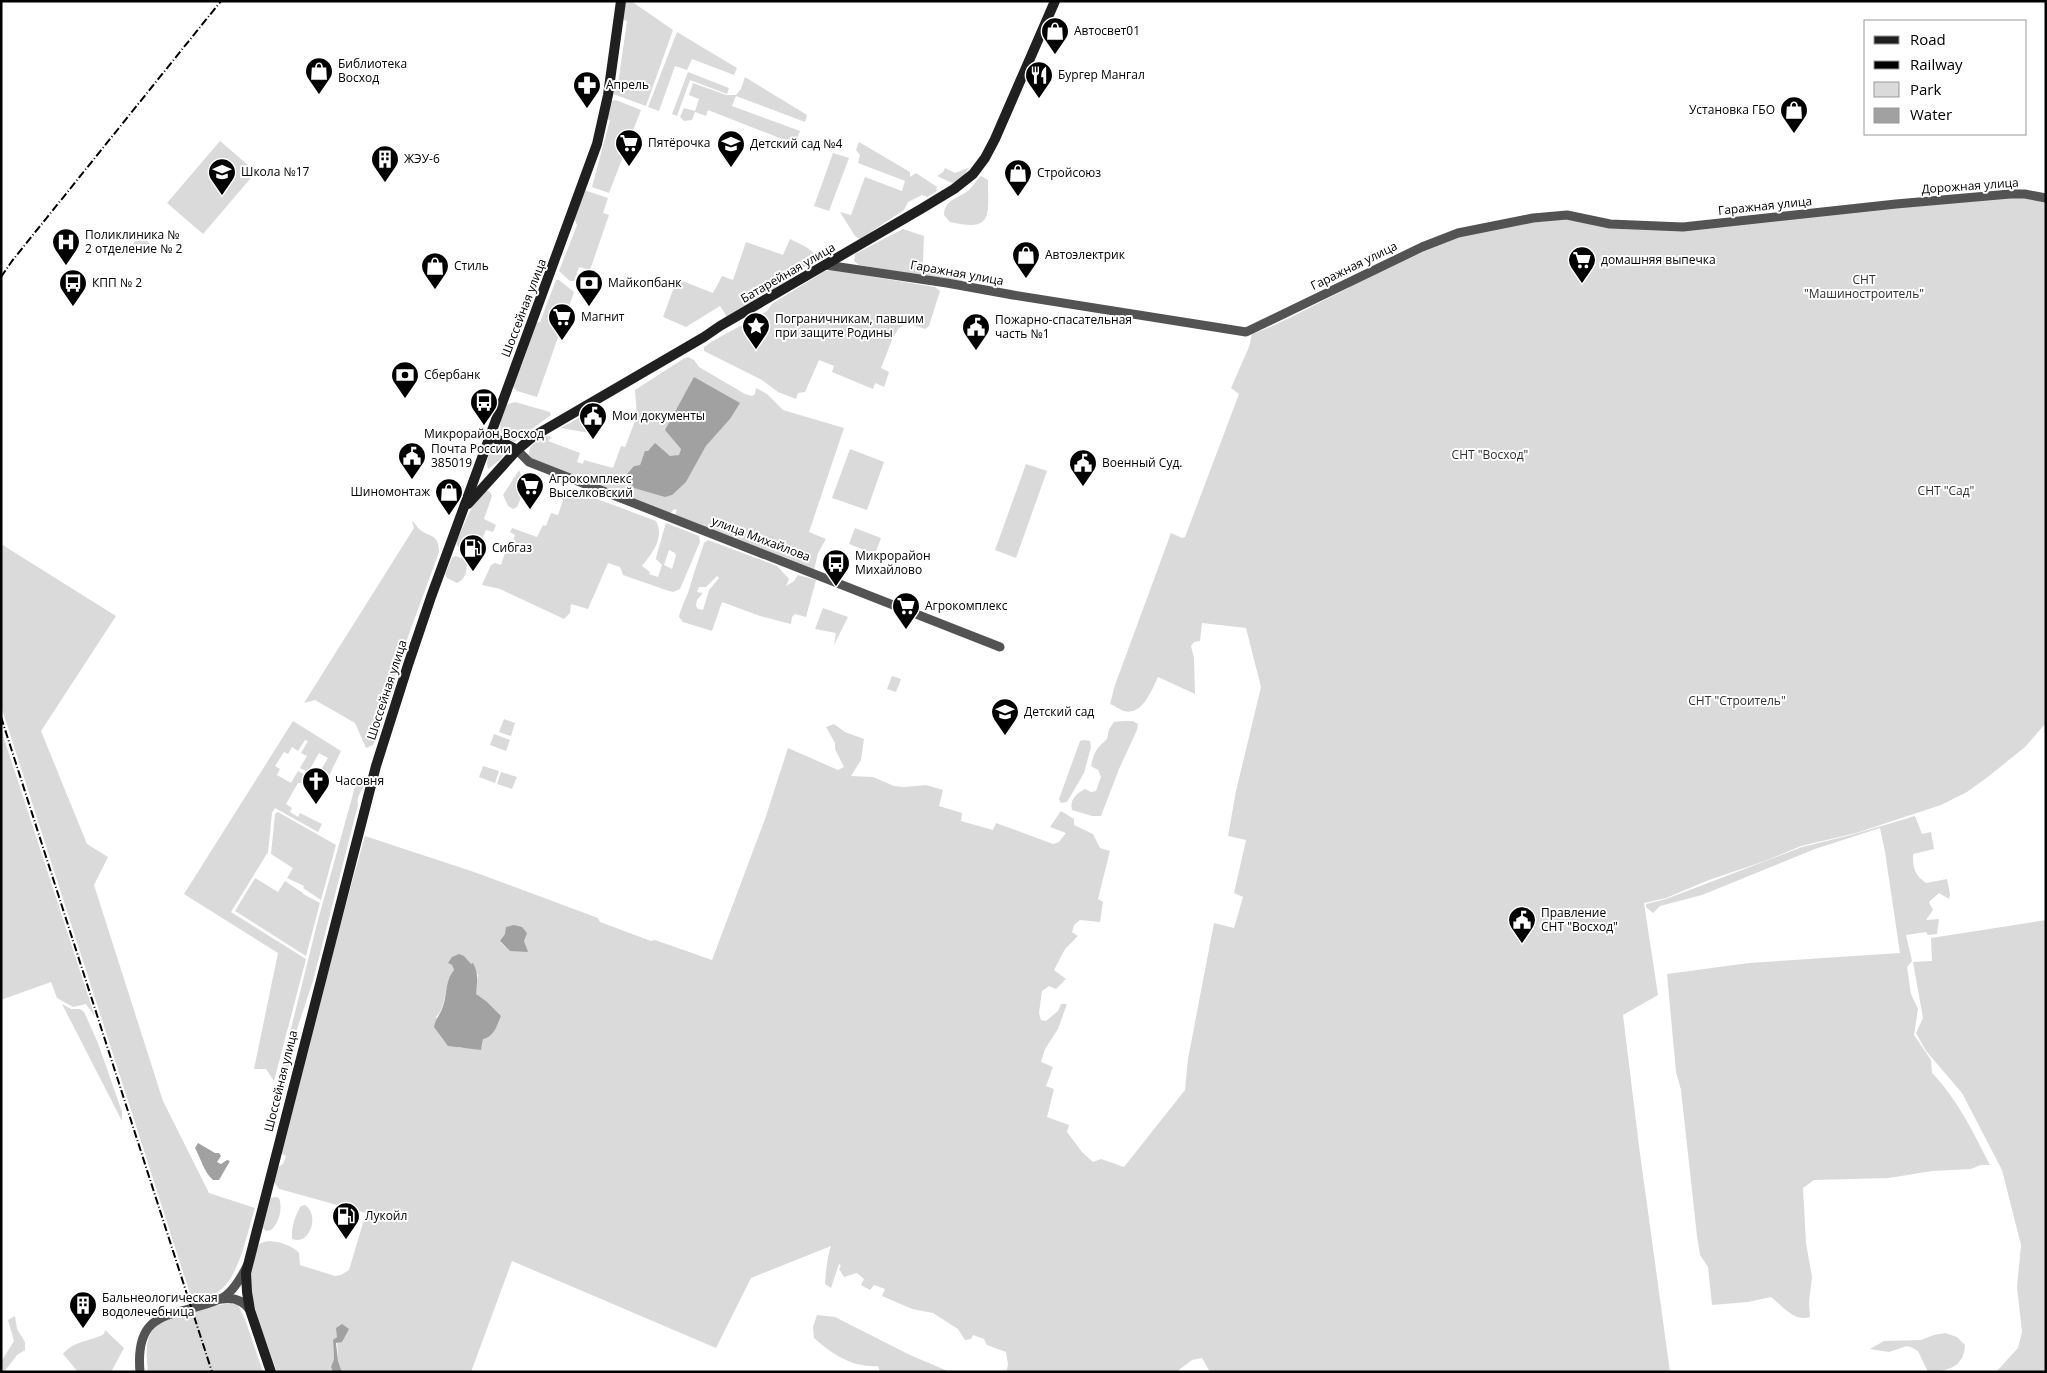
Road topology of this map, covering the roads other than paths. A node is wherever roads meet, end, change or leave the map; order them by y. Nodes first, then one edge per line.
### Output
1 (621, 1) edge
2 (1055, 1) edge
3 (2046, 198) edge
4 (1896, 204) joint
5 (826, 265) junction
6 (489, 435) junction
7 (516, 450) junction
8 (464, 508) junction
9 (1000, 647) dead end
10 (248, 1263) junction
11 (222, 1299) junction
12 (250, 1310) junction
13 (140, 1372) edge
14 (271, 1372) edge

1 - 6 main road, Шоссейная улица
2 - 5 main road, Батарейная улица
3 - 4 street, Дорожная улица
4 - 5 street, Гаражная улица
5 - 7 main road, Батарейная улица
6 - 7 main road
6 - 8 main road, Шоссейная улица
7 - 8 main road, Батарейная улица
7 - 9 street, улица Михайлова
8 - 10 main road, Шоссейная улица
10 - 11 street, Шоссейная улица
10 - 12 main road
11 - 12 street
11 - 13 street
12 - 14 main road

